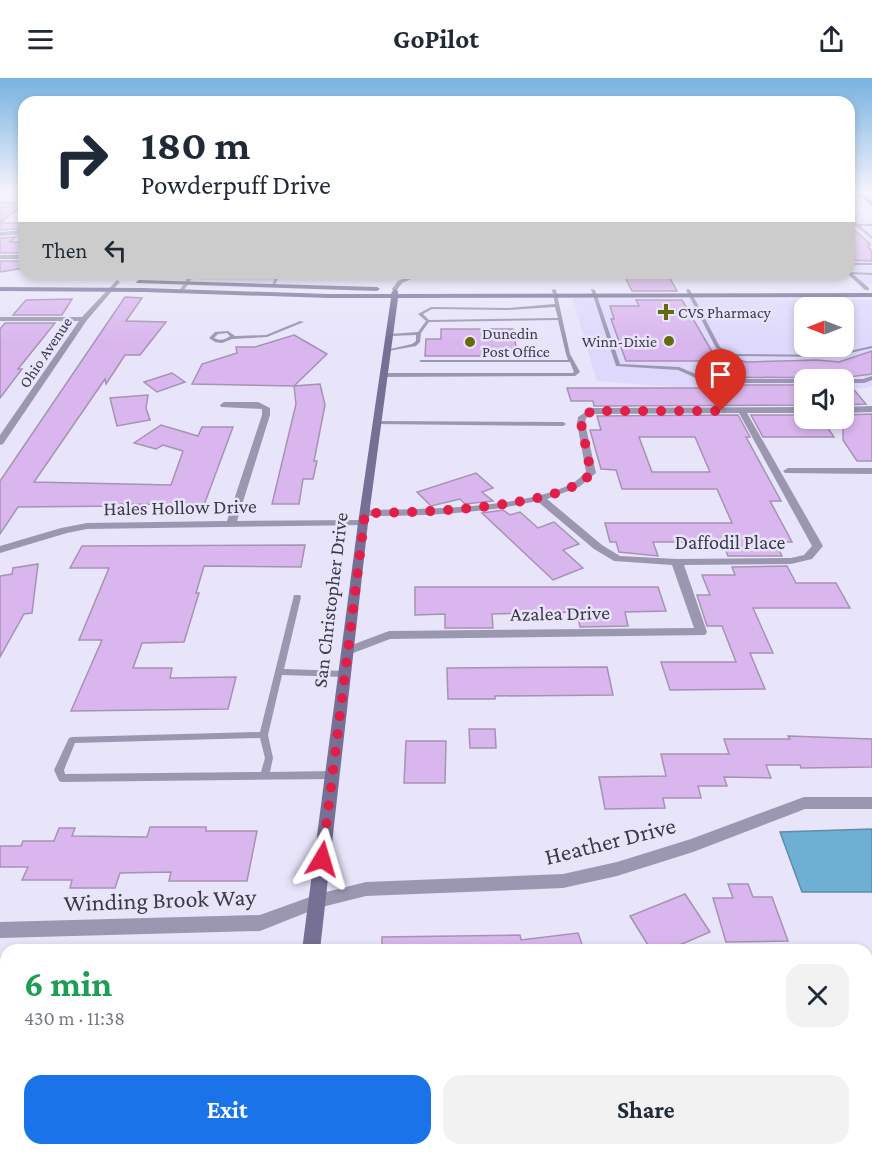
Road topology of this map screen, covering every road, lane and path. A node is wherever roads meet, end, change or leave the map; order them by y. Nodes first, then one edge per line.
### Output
1 (0, 257) edge
2 (18, 257) edge
3 (855, 264) edge
4 (872, 264) edge
5 (855, 273) edge
6 (872, 274) edge
7 (855, 278) edge
8 (189, 279) edge
9 (276, 279) edge
10 (407, 279) edge
11 (0, 282) edge
12 (117, 282) junction
13 (187, 282) junction
14 (273, 285) junction
15 (0, 289) edge
16 (110, 289) junction
17 (181, 291) junction
18 (870, 291) edge
19 (689, 292) junction
20 (395, 293) junction
21 (555, 293) junction
22 (595, 293) junction
23 (558, 305) junction
24 (0, 319) edge
25 (561, 319) junction
26 (84, 320) junction
27 (428, 321) junction
28 (302, 322) dead end
29 (419, 333) junction
30 (390, 335) junction
31 (232, 338) dead end
32 (872, 346) edge
33 (388, 350) junction
34 (421, 361) dead end
35 (572, 361) junction
36 (384, 375) junction
37 (872, 378) edge
38 (794, 381) edge
39 (854, 381) edge
40 (224, 405) dead end
41 (794, 410) edge
42 (854, 410) edge
43 (872, 410) edge
44 (742, 411) junction
45 (377, 423) junction
46 (563, 424) dead end
47 (0, 442) edge
48 (788, 471) dead end
49 (872, 471) edge
50 (540, 498) junction
51 (364, 518) junction
52 (231, 524) junction
53 (0, 550) edge
54 (677, 562) junction
55 (297, 597) dead end
56 (348, 651) junction
57 (281, 672) junction
58 (345, 674) junction
59 (264, 735) junction
60 (333, 775) junction
61 (265, 776) junction
62 (872, 803) edge
63 (318, 901) junction
64 (0, 930) edge
65 (312, 944) edge

1 - 2 street
3 - 4 lane
5 - 6 lane
7 - 18 lane
8 - 13 lane
9 - 14 lane
10 - 20 street
11 - 12 main road
12 - 13 main road
12 - 16 street, Ohio Avenue
13 - 14 main road
13 - 17 lane
14 - 20 main road
15 - 16 main road
16 - 17 main road
16 - 26 street, Ohio Avenue
17 - 20 main road
18 - 19 main road
19 - 22 main road
19 - 32 lane
20 - 21 main road
20 - 30 main road, San Christopher Drive
21 - 22 main road
21 - 23 lane
22 - 38 lane
23 - 25 lane
23 - 27 lane
24 - 26 street
25 - 27 lane
25 - 35 lane
26 - 47 street, Ohio Avenue
27 - 29 lane
28 - 31 lane
29 - 30 lane
29 - 33 lane
30 - 33 main road, San Christopher Drive
33 - 36 main road, San Christopher Drive
34 - 35 lane
35 - 36 lane
36 - 45 main road, San Christopher Drive
37 - 39 lane
40 - 52 street
41 - 44 street
42 - 43 street
44 - 50 street, Hales Hollow Drive
44 - 54 street, Daffodil Place
45 - 46 lane
45 - 51 main road, San Christopher Drive
48 - 49 street
50 - 51 street, Hales Hollow Drive
50 - 54 street, Daffodil Place
51 - 52 street, Hales Hollow Drive
51 - 56 main road, San Christopher Drive
52 - 53 street, Hales Hollow Drive
54 - 56 street, Azalea Drive
55 - 57 lane
56 - 58 main road, San Christopher Drive
57 - 58 lane
57 - 59 lane
58 - 60 main road, San Christopher Drive
59 - 61 lane
59 - 61 lane
60 - 61 lane
60 - 63 main road, San Christopher Drive
62 - 63 street, Heather Drive
63 - 64 street, Winding Brook Way
63 - 65 main road, San Christopher Drive

